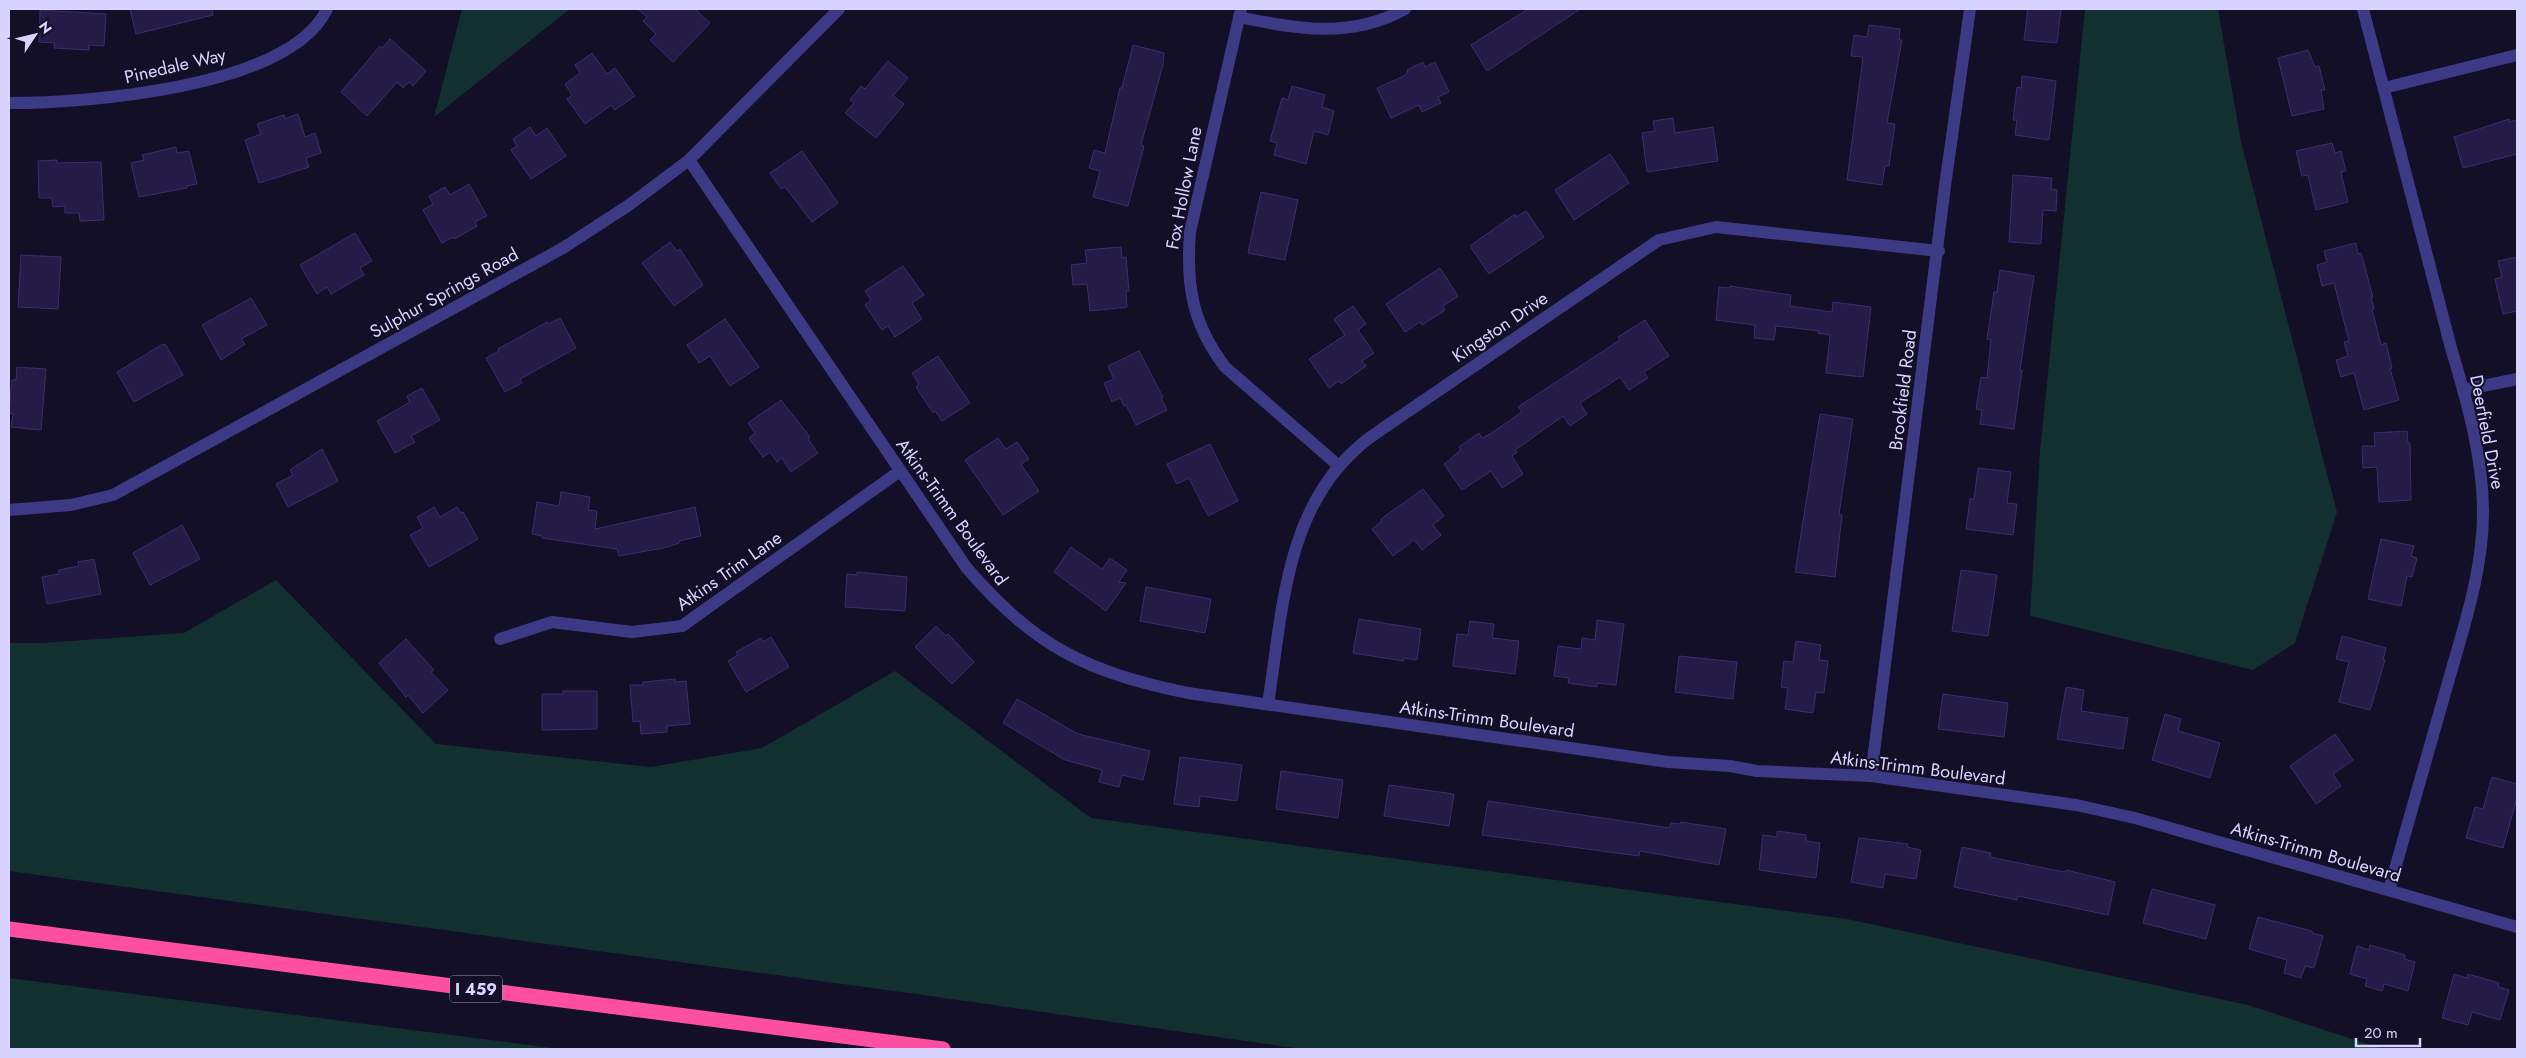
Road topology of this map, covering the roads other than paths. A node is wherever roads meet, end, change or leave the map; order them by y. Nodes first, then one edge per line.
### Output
1 (327, 9) edge
2 (839, 9) edge
3 (1405, 9) edge
4 (1970, 9) edge
5 (2363, 9) edge
6 (1240, 13) edge
7 (2517, 55) edge
8 (2384, 88) junction
9 (9, 103) edge
10 (689, 160) junction
11 (1939, 251) junction
12 (2517, 379) edge
13 (2463, 390) junction
14 (1339, 466) junction
15 (900, 471) junction
16 (9, 510) edge
17 (500, 639) dead end
18 (1268, 704) junction
19 (1871, 776) junction
20 (2389, 890) junction
21 (2517, 926) edge
22 (9, 929) edge
23 (943, 1049) edge

1 - 9 street, Pinedale Way
2 - 10 street, Sulphur Springs Road
3 - 6 street
4 - 11 street, Brookfield Road
5 - 8 street, Deerfield Drive
6 - 14 street, Fox Hollow Lane
7 - 8 street
8 - 13 street, Deerfield Drive
10 - 15 street, Atkins-Trimm Boulevard
10 - 16 street, Sulphur Springs Road
11 - 14 street, Kingston Drive
11 - 19 street, Brookfield Road
12 - 13 street
13 - 20 street, Deerfield Drive
14 - 18 street, Kingston Drive
15 - 17 street, Atkins Trim Lane
15 - 18 street, Atkins-Trimm Boulevard
18 - 19 street, Atkins-Trimm Boulevard
19 - 20 street, Atkins-Trimm Boulevard
20 - 21 street, Atkins-Trimm Boulevard
22 - 23 highway, I 459

